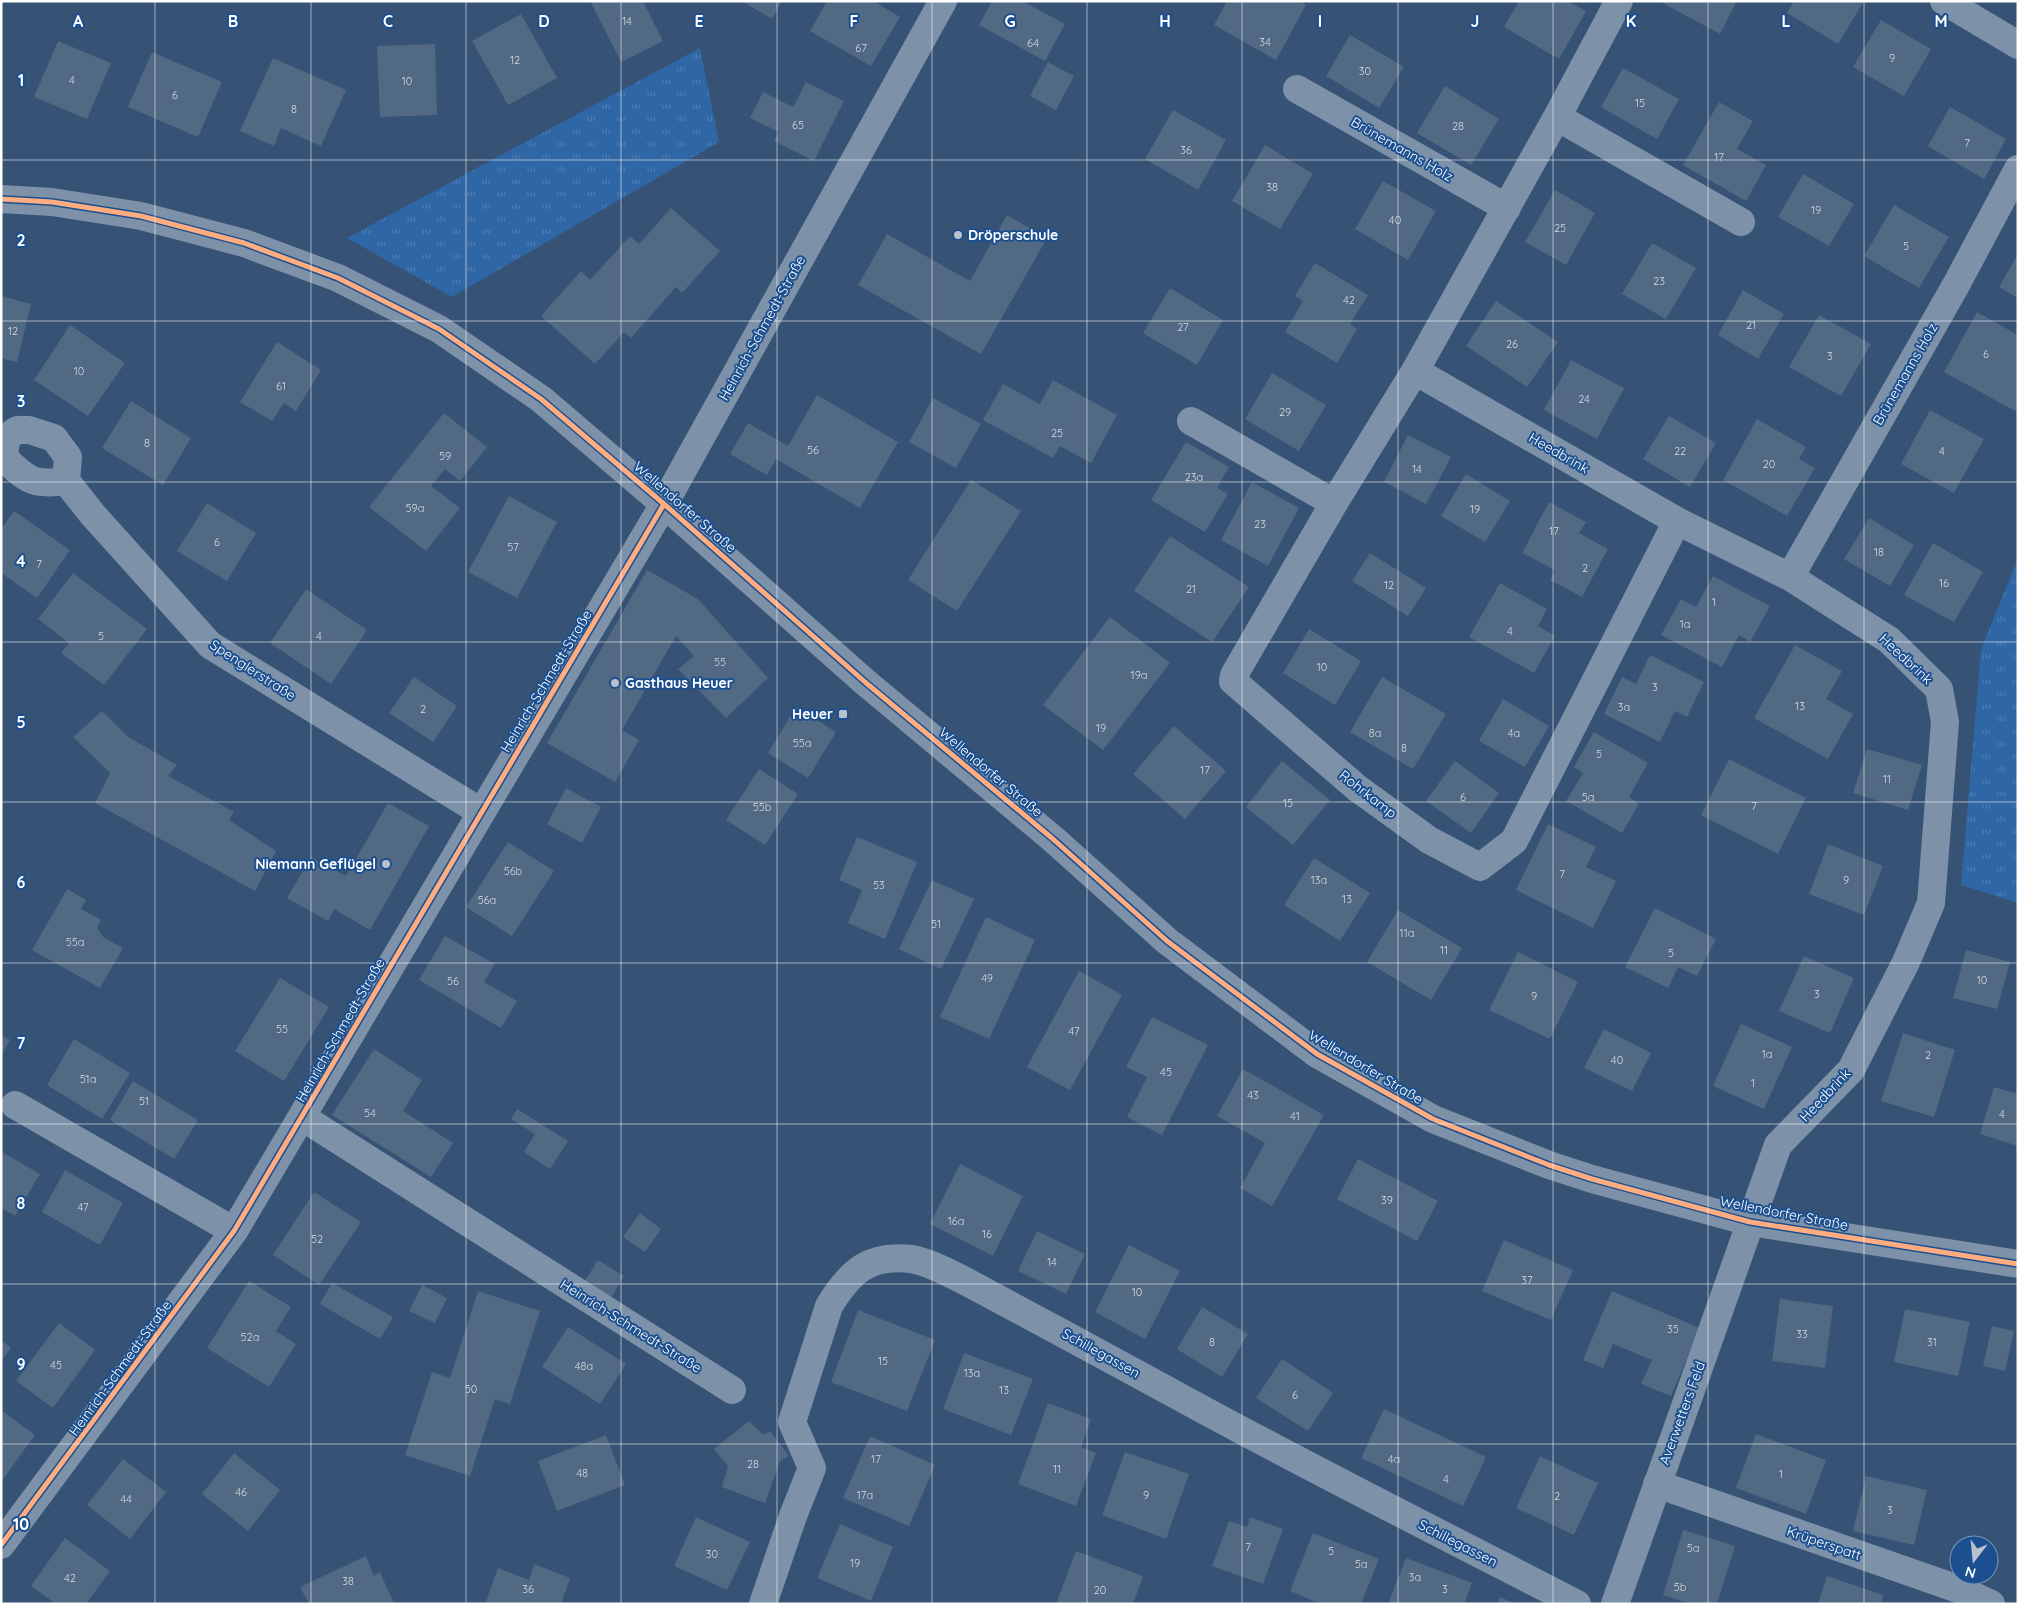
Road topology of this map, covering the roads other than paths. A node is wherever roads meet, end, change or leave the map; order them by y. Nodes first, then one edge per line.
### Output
1 (943, 1) edge
2 (1619, 1) edge
3 (1944, 1) edge
4 (2018, 45) edge
5 (1297, 89) dead end
6 (1557, 117) junction
7 (2018, 169) edge
8 (1, 199) edge
9 (1507, 208) junction
10 (1741, 222) dead end
11 (1415, 371) junction
12 (1191, 421) dead end
13 (66, 480) dead end
14 (1334, 502) junction
15 (664, 504) junction
16 (1677, 521) junction
17 (1790, 577) junction
18 (481, 812) junction
19 (15, 1105) dead end
20 (302, 1117) junction
21 (1750, 1222) junction
22 (234, 1231) junction
23 (2018, 1264) edge
24 (732, 1390) dead end
25 (1657, 1484) junction
26 (1, 1545) edge
27 (762, 1604) edge
28 (1577, 1604) edge
29 (1615, 1604) edge
30 (1991, 1604) edge

1 - 15 street, Heinrich-Schmedt-Straße
2 - 6 street
3 - 4 street
5 - 9 street, Brünemanns Holz
6 - 9 street
6 - 10 street
7 - 17 street, Brünemanns Holz
8 - 15 street, Wellendorfer Straße
9 - 11 street
11 - 14 street, Rohrkamp
11 - 16 street, Heedbrink
12 - 14 street
13 - 18 street, Spenglerstraße
14 - 16 street, Rohrkamp
15 - 18 street, Heinrich-Schmedt-Straße
15 - 21 street, Wellendorfer Straße
16 - 17 street, Heedbrink
17 - 21 street, Heedbrink
18 - 20 street, Heinrich-Schmedt-Straße
19 - 22 street
20 - 22 street, Heinrich-Schmedt-Straße
20 - 24 street, Heinrich-Schmedt-Straße
21 - 23 street, Wellendorfer Straße
21 - 25 street, Averwetters Feld
22 - 26 street, Heinrich-Schmedt-Straße
25 - 29 street, Averwetters Feld
25 - 30 street, Krüperspatt
27 - 28 street, Schillegassen

